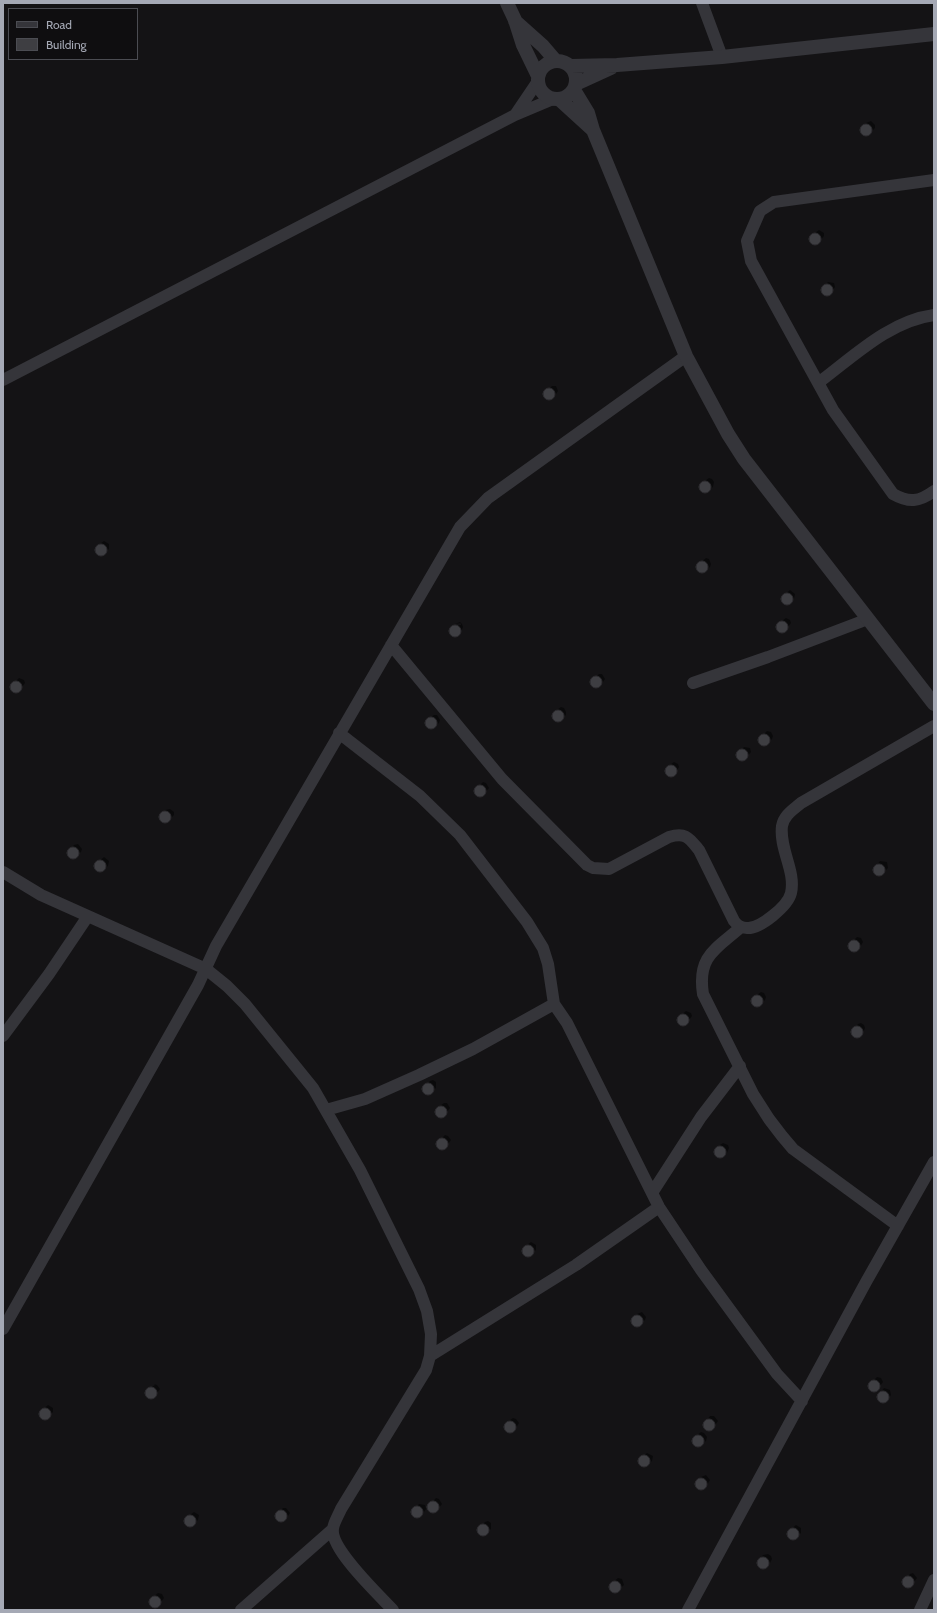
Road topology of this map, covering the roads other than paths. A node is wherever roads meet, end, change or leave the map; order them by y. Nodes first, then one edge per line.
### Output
1 (507, 3) edge
2 (702, 3) edge
3 (515, 20) junction
4 (934, 34) edge
5 (722, 57) junction
6 (556, 60) junction
7 (617, 65) junction
8 (571, 66) junction
9 (538, 79) junction
10 (575, 87) junction
11 (556, 99) junction
12 (515, 115) junction
13 (593, 130) junction
14 (934, 180) edge
15 (934, 315) edge
16 (686, 356) junction
17 (3, 380) edge
18 (818, 383) junction
19 (934, 491) edge
20 (868, 619) junction
21 (391, 645) junction
22 (693, 683) dead end
23 (934, 704) edge
24 (934, 726) edge
25 (340, 733) junction
26 (3, 872) edge
27 (88, 916) junction
28 (741, 927) junction
29 (206, 970) junction
30 (554, 1004) junction
31 (3, 1036) edge
32 (740, 1066) junction
33 (326, 1110) junction
34 (934, 1162) edge
35 (652, 1193) junction
36 (658, 1207) junction
37 (898, 1226) junction
38 (3, 1330) edge
39 (430, 1356) junction
40 (802, 1401) junction
41 (333, 1529) junction
42 (934, 1580) edge
43 (241, 1610) edge
44 (393, 1610) edge
45 (688, 1610) edge
46 (920, 1610) edge

1 - 3 street
2 - 5 street
3 - 6 street
3 - 9 street
4 - 5 street
5 - 7 street
6 - 8 street
6 - 9 street
7 - 8 street
7 - 10 street
8 - 10 street
9 - 11 street
9 - 12 street
10 - 11 street
10 - 13 street
11 - 12 street
11 - 13 street
12 - 17 street
13 - 16 street
14 - 18 street
15 - 18 street
16 - 20 street
16 - 21 street
18 - 19 street
20 - 22 street
20 - 23 street
21 - 25 street
21 - 28 street
24 - 28 street
25 - 29 street
25 - 30 street
26 - 27 street
27 - 29 street
27 - 31 street
28 - 32 street
29 - 33 street
29 - 38 street
30 - 33 street
30 - 35 street
32 - 35 street
32 - 37 street
33 - 39 street
34 - 37 street
35 - 36 street
36 - 39 street
36 - 40 street
37 - 40 street
39 - 41 street
40 - 45 street
41 - 43 street
41 - 44 street
42 - 46 street

